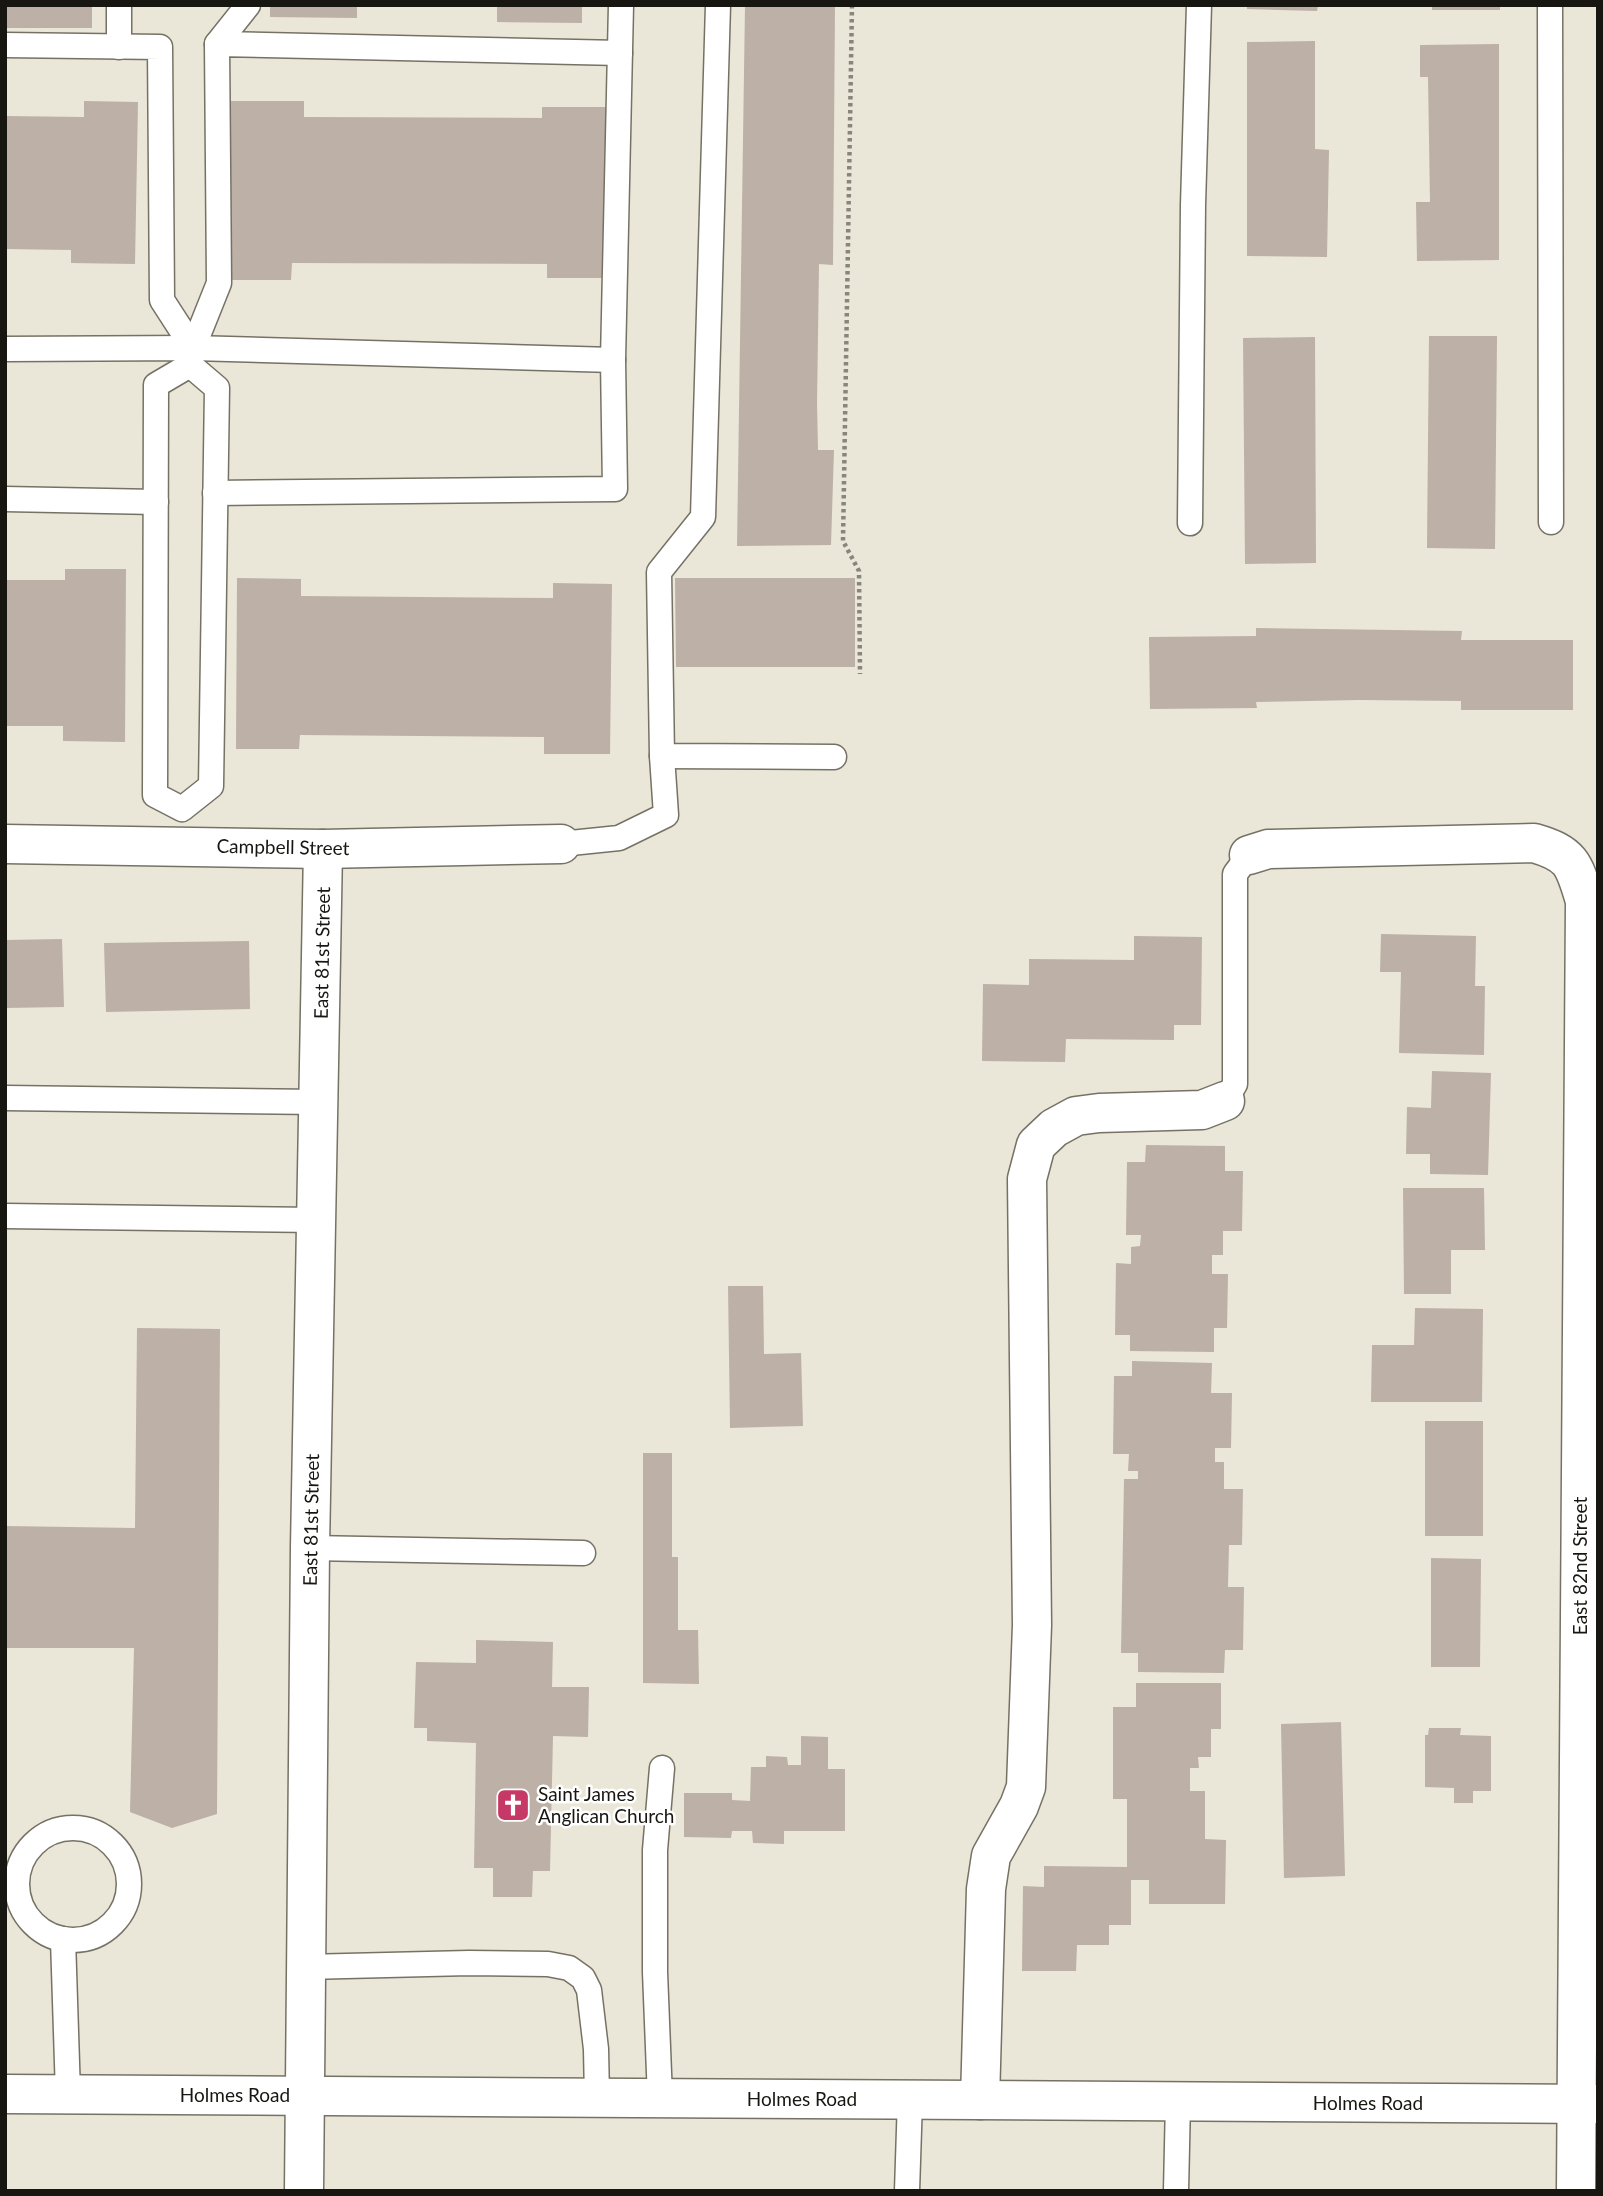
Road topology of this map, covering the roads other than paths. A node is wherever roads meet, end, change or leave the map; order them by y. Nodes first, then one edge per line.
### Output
1 (119, 5) edge
2 (248, 5) edge
3 (621, 5) edge
4 (718, 5) edge
5 (1199, 5) edge
6 (1550, 5) edge
7 (217, 44) junction
8 (5, 45) edge
9 (118, 47) junction
10 (620, 53) junction
11 (5, 349) edge
12 (191, 356) junction
13 (613, 360) junction
14 (215, 494) junction
15 (5, 499) edge
16 (156, 502) junction
17 (1551, 522) dead end
18 (1190, 523) dead end
19 (662, 756) junction
20 (834, 758) dead end
21 (182, 809) junction
22 (5, 844) edge
23 (561, 844) joint
24 (189, 846) junction
25 (323, 849) junction
26 (1249, 855) joint
27 (5, 1098) edge
28 (1225, 1101) joint
29 (319, 1102) junction
30 (5, 1216) edge
31 (317, 1220) junction
32 (310, 1548) junction
33 (583, 1553) dead end
34 (662, 1768) dead end
35 (63, 1940) junction
36 (305, 1967) junction
37 (5, 2094) edge
38 (68, 2094) junction
39 (304, 2095) junction
40 (597, 2097) junction
41 (660, 2098) junction
42 (910, 2099) junction
43 (980, 2100) junction
44 (1178, 2101) junction
45 (1587, 2104) edge
46 (304, 2191) edge
47 (907, 2191) edge
48 (1176, 2191) edge
49 (1576, 2191) edge

1 - 9 lane
2 - 7 lane
3 - 10 lane
4 - 19 lane
5 - 18 lane
6 - 17 lane
7 - 10 lane
7 - 12 lane
8 - 9 lane
9 - 12 lane
10 - 13 lane
11 - 12 lane
12 - 13 lane
12 - 14 lane
12 - 16 lane
13 - 14 lane
14 - 21 lane
15 - 16 lane
16 - 21 lane
19 - 20 lane
19 - 23 lane
21 - 24 lane
22 - 24 street, Campbell Street
23 - 25 street, Campbell Street
24 - 25 street, Campbell Street
25 - 29 street, East 81st Street
26 - 28 lane
26 - 45 street, East 82nd Street
27 - 29 lane
28 - 43 street
29 - 31 street, East 81st Street
30 - 31 lane
31 - 32 street, East 81st Street
32 - 33 lane
32 - 36 street, East 81st Street
34 - 41 lane
35 - 35 lane
35 - 38 lane
36 - 39 street, East 81st Street
36 - 40 lane
37 - 38 street, Holmes Road
38 - 39 street, Holmes Road
39 - 40 street, Holmes Road
39 - 46 street, East 81st Street
40 - 41 street, Holmes Road
41 - 42 street, Holmes Road
42 - 43 street, Holmes Road
42 - 47 lane
43 - 44 street, Holmes Road
44 - 45 street, Holmes Road
44 - 48 lane
45 - 49 street, East 82nd Street

